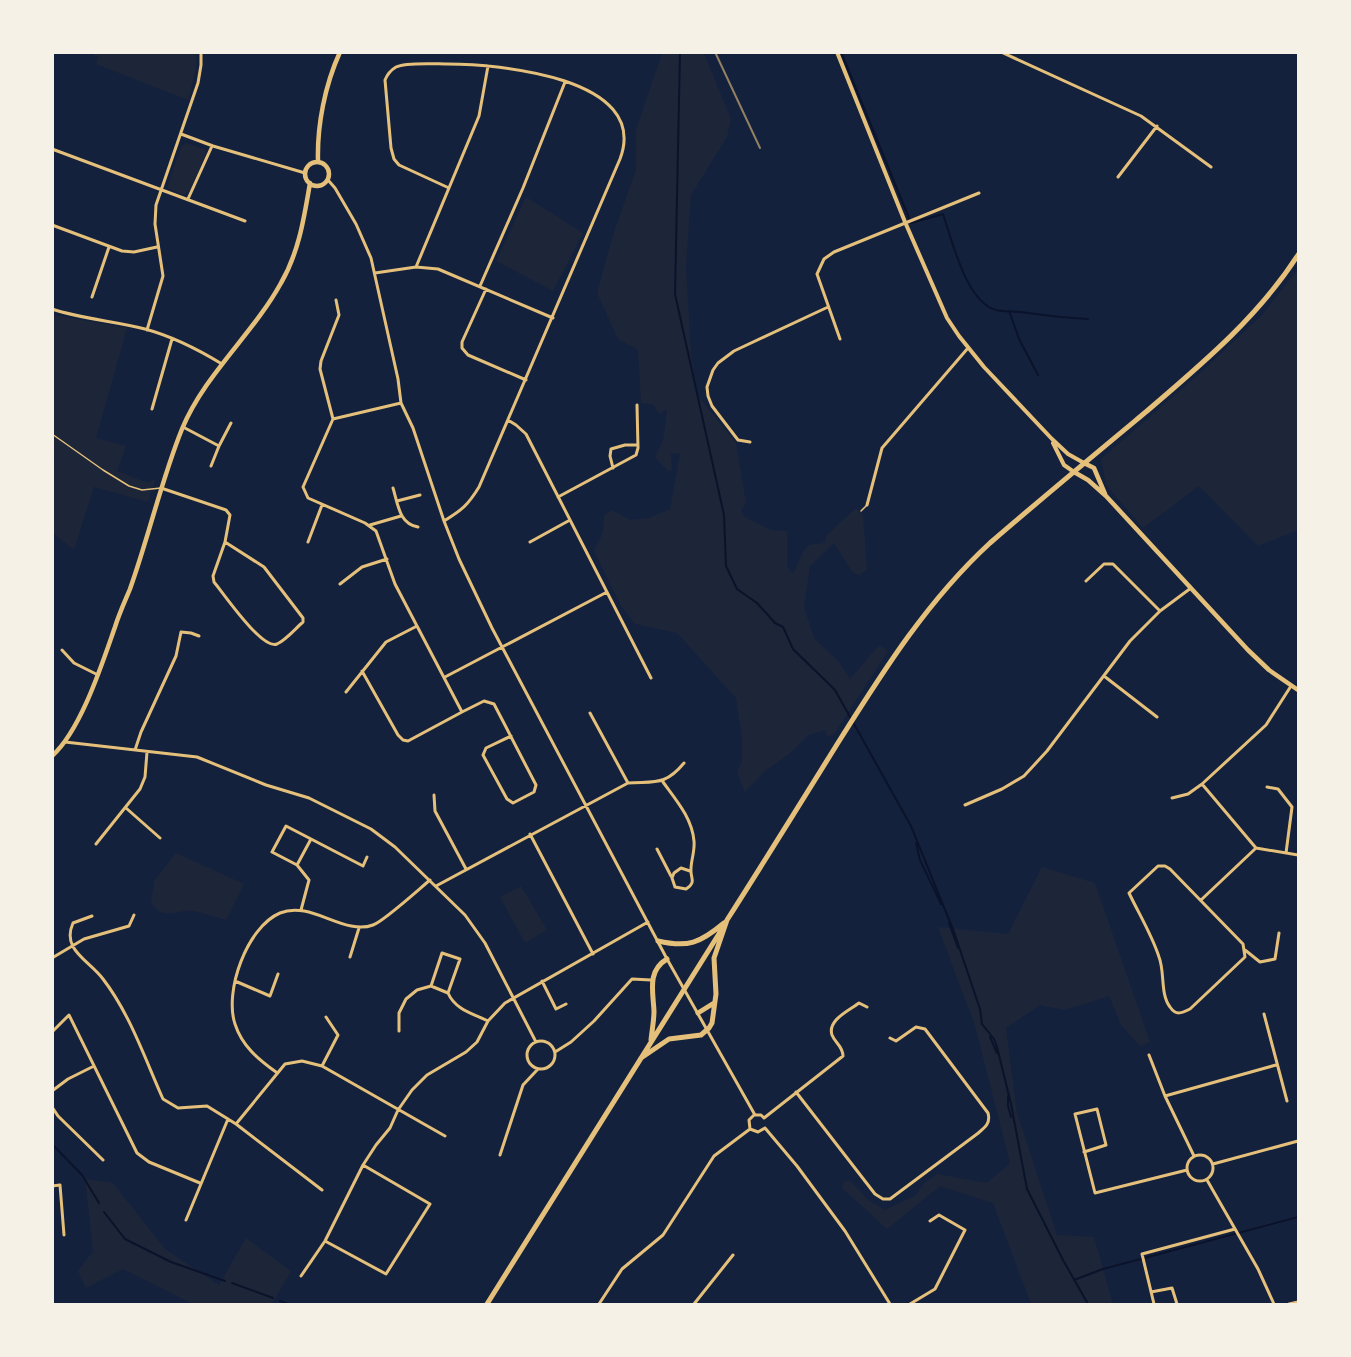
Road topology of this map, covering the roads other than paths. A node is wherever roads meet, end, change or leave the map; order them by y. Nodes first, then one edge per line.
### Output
1 (201, 52) edge
2 (340, 52) edge
3 (837, 52) edge
4 (1001, 52) edge
5 (488, 66) junction
6 (565, 81) junction
7 (1157, 126) junction
8 (181, 134) junction
9 (213, 146) junction
10 (52, 149) edge
11 (318, 161) junction
12 (1210, 167) dead end
13 (305, 173) junction
14 (1118, 177) dead end
15 (328, 180) junction
16 (310, 183) junction
17 (449, 188) junction
18 (161, 189) junction
19 (979, 193) dead end
20 (188, 199) junction
21 (244, 221) dead end
22 (905, 222) junction
23 (52, 225) edge
24 (109, 247) junction
25 (158, 247) junction
26 (1299, 255) edge
27 (416, 267) junction
28 (375, 273) junction
29 (480, 286) junction
30 (486, 289) junction
31 (92, 297) dead end
32 (336, 300) dead end
33 (828, 308) junction
34 (52, 309) edge
35 (553, 318) junction
36 (147, 330) junction
37 (172, 339) junction
38 (840, 339) dead end
39 (968, 348) junction
40 (222, 364) junction
41 (526, 380) junction
42 (401, 403) junction
43 (637, 405) dead end
44 (152, 409) dead end
45 (333, 419) junction
46 (508, 420) junction
47 (231, 423) dead end
48 (183, 427) junction
49 (52, 434) edge
50 (1052, 439) junction
51 (750, 442) dead end
52 (219, 446) junction
53 (638, 446) junction
54 (1084, 463) junction
55 (211, 466) dead end
56 (613, 468) junction
57 (1074, 472) junction
58 (161, 488) junction
59 (393, 488) dead end
60 (420, 495) dead end
61 (1106, 496) junction
62 (558, 497) junction
63 (397, 501) junction
64 (867, 504) joint
65 (322, 505) junction
66 (861, 511) dead end
67 (401, 516) junction
68 (570, 520) junction
69 (444, 521) junction
70 (370, 525) junction
71 (418, 527) dead end
72 (225, 542) junction
73 (308, 542) dead end
74 (530, 542) dead end
75 (387, 559) junction
76 (1086, 581) dead end
77 (340, 584) dead end
78 (1191, 588) junction
79 (607, 592) junction
80 (1160, 611) junction
81 (417, 626) junction
82 (199, 636) dead end
83 (502, 646) junction
84 (62, 650) dead end
85 (362, 671) junction
86 (98, 675) junction
87 (1104, 676) junction
88 (445, 677) junction
89 (651, 678) dead end
90 (1291, 686) junction
91 (1299, 690) edge
92 (346, 692) dead end
93 (462, 712) junction
94 (590, 713) dead end
95 (1157, 717) dead end
96 (511, 736) junction
97 (65, 742) junction
98 (135, 750) junction
99 (147, 752) junction
100 (52, 756) edge
101 (684, 764) dead end
102 (663, 782) junction
103 (628, 783) junction
104 (1202, 784) junction
105 (1268, 787) dead end
106 (434, 795) dead end
107 (1172, 798) dead end
108 (586, 805) junction
109 (965, 805) dead end
110 (126, 808) junction
111 (530, 834) junction
112 (160, 838) dead end
113 (311, 839) junction
114 (96, 844) dead end
115 (1256, 848) junction
116 (657, 849) dead end
117 (1286, 853) junction
118 (1299, 855) edge
119 (367, 857) dead end
120 (297, 865) junction
121 (466, 869) junction
122 (690, 871) junction
123 (672, 878) junction
124 (430, 880) junction
125 (436, 886) junction
126 (1201, 900) junction
127 (301, 910) junction
128 (134, 915) dead end
129 (92, 916) dead end
130 (727, 920) junction
131 (648, 922) junction
132 (359, 928) junction
133 (1279, 933) dead end
134 (658, 941) junction
135 (72, 946) junction
136 (1245, 950) junction
137 (593, 954) junction
138 (350, 957) dead end
139 (52, 958) edge
140 (667, 959) junction
141 (278, 974) dead end
142 (651, 980) junction
143 (235, 981) junction
144 (542, 981) junction
145 (431, 986) junction
146 (448, 993) junction
147 (514, 997) junction
148 (714, 1003) junction
149 (566, 1004) dead end
150 (867, 1007) dead end
151 (698, 1013) junction
152 (1264, 1014) dead end
153 (326, 1017) dead end
154 (488, 1021) junction
155 (399, 1031) dead end
156 (707, 1031) junction
157 (52, 1032) edge
158 (890, 1038) dead end
159 (536, 1042) junction
160 (651, 1042) junction
161 (555, 1052) junction
162 (1149, 1055) dead end
163 (641, 1058) junction
164 (1276, 1065) junction
165 (94, 1066) junction
166 (322, 1066) junction
167 (538, 1069) junction
168 (276, 1072) junction
169 (52, 1091) edge
170 (796, 1092) junction
171 (1165, 1096) junction
172 (1287, 1101) dead end
173 (52, 1107) edge
174 (398, 1110) junction
175 (754, 1115) junction
176 (764, 1118) junction
177 (228, 1119) junction
178 (236, 1124) junction
179 (765, 1128) junction
180 (750, 1129) junction
181 (445, 1136) dead end
182 (1299, 1141) edge
183 (1084, 1152) junction
184 (500, 1155) dead end
185 (1194, 1156) junction
186 (103, 1160) dead end
187 (1213, 1164) junction
188 (363, 1165) junction
189 (1187, 1170) junction
190 (1207, 1180) junction
191 (200, 1183) junction
192 (52, 1186) edge
193 (322, 1190) dead end
194 (186, 1220) dead end
195 (930, 1221) dead end
196 (1235, 1229) junction
197 (64, 1235) dead end
198 (325, 1241) junction
199 (733, 1255) dead end
200 (301, 1276) dead end
201 (1151, 1292) junction
202 (1299, 1302) edge
203 (487, 1305) edge
204 (599, 1305) edge
205 (694, 1305) edge
206 (890, 1305) edge
207 (910, 1305) edge
208 (1154, 1305) edge
209 (1177, 1305) edge
210 (1274, 1305) edge
211 (1289, 1305) edge

1 - 8 street
2 - 11 main road
3 - 22 street
4 - 7 street
5 - 6 street
5 - 17 street
5 - 17 street
6 - 29 street
6 - 35 street
7 - 12 street
7 - 14 street
8 - 9 street
8 - 18 street
9 - 13 street
9 - 20 street
10 - 18 street
11 - 13 main road
11 - 15 main road
13 - 16 main road
15 - 16 main road
15 - 28 street
16 - 40 main road
17 - 27 street
18 - 20 street
18 - 25 street
19 - 22 street
20 - 21 street
22 - 33 street
22 - 39 street
23 - 24 street
24 - 25 street
24 - 31 street
25 - 36 street
26 - 54 main road
27 - 28 street
27 - 29 street
28 - 42 street
29 - 30 street
30 - 35 street
30 - 41 street
32 - 45 street
33 - 38 street
33 - 51 street
34 - 36 street
35 - 41 street
36 - 37 street
37 - 40 street
37 - 44 street
39 - 50 street
39 - 64 street
40 - 48 main road
41 - 46 street
42 - 45 street
42 - 69 street
43 - 53 street
45 - 65 street
46 - 62 street
46 - 69 street
47 - 52 street
48 - 52 street
48 - 58 main road
49 - 58 lane
50 - 54 street
50 - 57 street
52 - 55 street
53 - 56 street
53 - 56 street
54 - 57 main road
54 - 61 main road
56 - 62 street
57 - 61 main road
57 - 130 main road
58 - 72 street
58 - 86 main road
59 - 63 street
60 - 63 street
61 - 78 main road
62 - 68 street
63 - 67 street
64 - 66 lane
65 - 70 street
65 - 73 street
67 - 70 street
67 - 71 street
68 - 74 street
68 - 79 street
69 - 83 street
70 - 75 street
72 - 72 street
75 - 77 street
75 - 81 street
76 - 80 street
78 - 80 street
78 - 90 main road
79 - 83 street
79 - 89 street
80 - 87 street
81 - 85 street
81 - 88 street
82 - 98 street
83 - 88 street
83 - 108 street
84 - 86 street
85 - 92 street
85 - 93 street
86 - 97 main road
87 - 95 street
87 - 109 street
88 - 93 street
90 - 91 main road
90 - 104 street
93 - 96 street
94 - 103 street
96 - 96 street
97 - 98 street
97 - 100 main road
98 - 99 street
99 - 110 street
99 - 124 street
101 - 102 street
102 - 103 street
102 - 122 street
103 - 108 street
104 - 107 street
104 - 115 street
105 - 117 street
106 - 121 street
108 - 111 street
108 - 131 street
110 - 112 street
110 - 114 street
111 - 121 street
111 - 137 street
113 - 119 street
113 - 120 street
113 - 120 street
115 - 117 street
115 - 126 street
116 - 123 street
117 - 118 street
120 - 127 street
121 - 125 street
122 - 123 street
122 - 123 street
124 - 125 street
124 - 132 street
125 - 147 street
126 - 136 street
126 - 136 street
127 - 132 street
127 - 143 street
128 - 135 street
129 - 135 street
130 - 134 main road
130 - 148 main road
130 - 160 main road
131 - 134 street
131 - 137 street
132 - 138 street
133 - 136 street
134 - 140 street
135 - 139 street
135 - 177 street
137 - 144 street
140 - 142 main road
140 - 151 street
141 - 143 street
142 - 160 main road
142 - 161 street
143 - 168 street
144 - 147 street
144 - 149 street
145 - 146 street
145 - 146 street
145 - 155 street
146 - 154 street
147 - 154 street
147 - 159 street
148 - 151 main road
148 - 156 main road
150 - 170 street
151 - 156 street
152 - 164 street
153 - 166 street
154 - 174 street
156 - 163 main road
156 - 175 street
157 - 165 street
158 - 170 street
159 - 161 street
159 - 167 street
160 - 163 main road
161 - 167 street
162 - 171 street
163 - 203 main road
164 - 171 street
164 - 172 street
165 - 169 street
165 - 191 street
166 - 168 street
166 - 174 street
167 - 184 street
168 - 178 street
170 - 176 street
171 - 185 street
173 - 186 street
174 - 181 street
174 - 188 street
175 - 176 street
175 - 180 street
176 - 179 street
177 - 178 street
177 - 191 street
178 - 193 street
179 - 180 street
179 - 206 street
180 - 204 street
182 - 187 street
183 - 183 street
183 - 189 street
185 - 187 street
185 - 189 street
187 - 190 street
188 - 198 street
188 - 198 street
189 - 190 street
190 - 196 street
191 - 194 street
192 - 197 street
195 - 207 street
196 - 201 street
196 - 210 street
198 - 200 street
199 - 205 street
201 - 208 street
201 - 209 street
202 - 211 street

